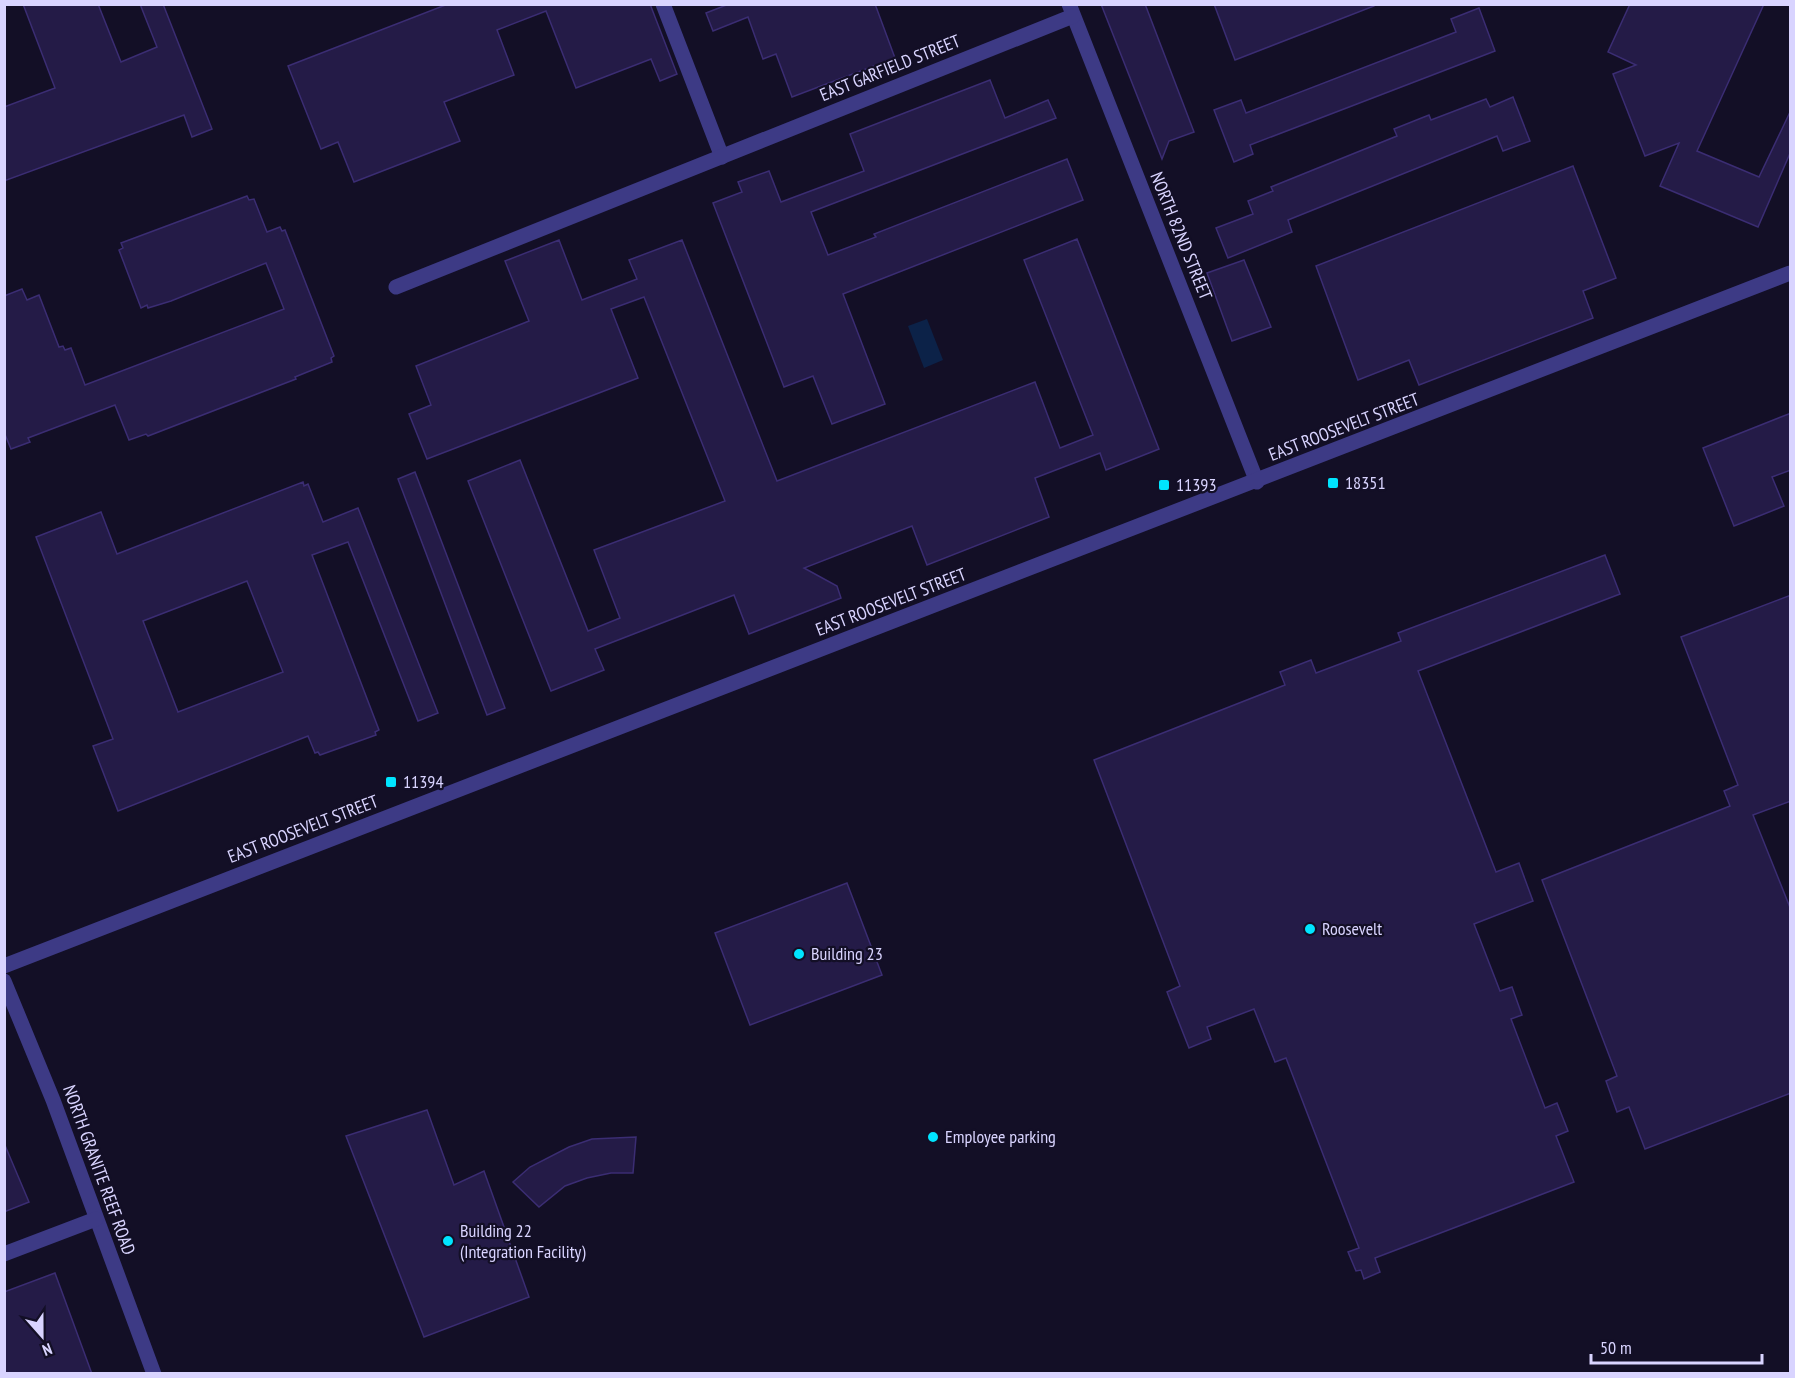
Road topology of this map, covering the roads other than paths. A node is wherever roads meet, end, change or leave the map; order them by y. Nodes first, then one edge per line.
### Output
1 (663, 4) edge
2 (1071, 10) edge
3 (722, 157) junction
4 (1791, 273) edge
5 (396, 287) dead end
6 (1257, 482) junction
7 (4, 966) edge
8 (4, 981) edge
9 (96, 1219) junction
10 (4, 1254) edge
11 (154, 1374) edge

1 - 3 street
2 - 3 street, EAST GARFIELD STREET
2 - 6 street, NORTH 82ND STREET
3 - 5 street, EAST GARFIELD STREET
4 - 6 street, EAST ROOSEVELT STREET
6 - 7 street, EAST ROOSEVELT STREET
8 - 9 street, NORTH GRANITE REEF ROAD
9 - 10 street
9 - 11 street, NORTH GRANITE REEF ROAD

